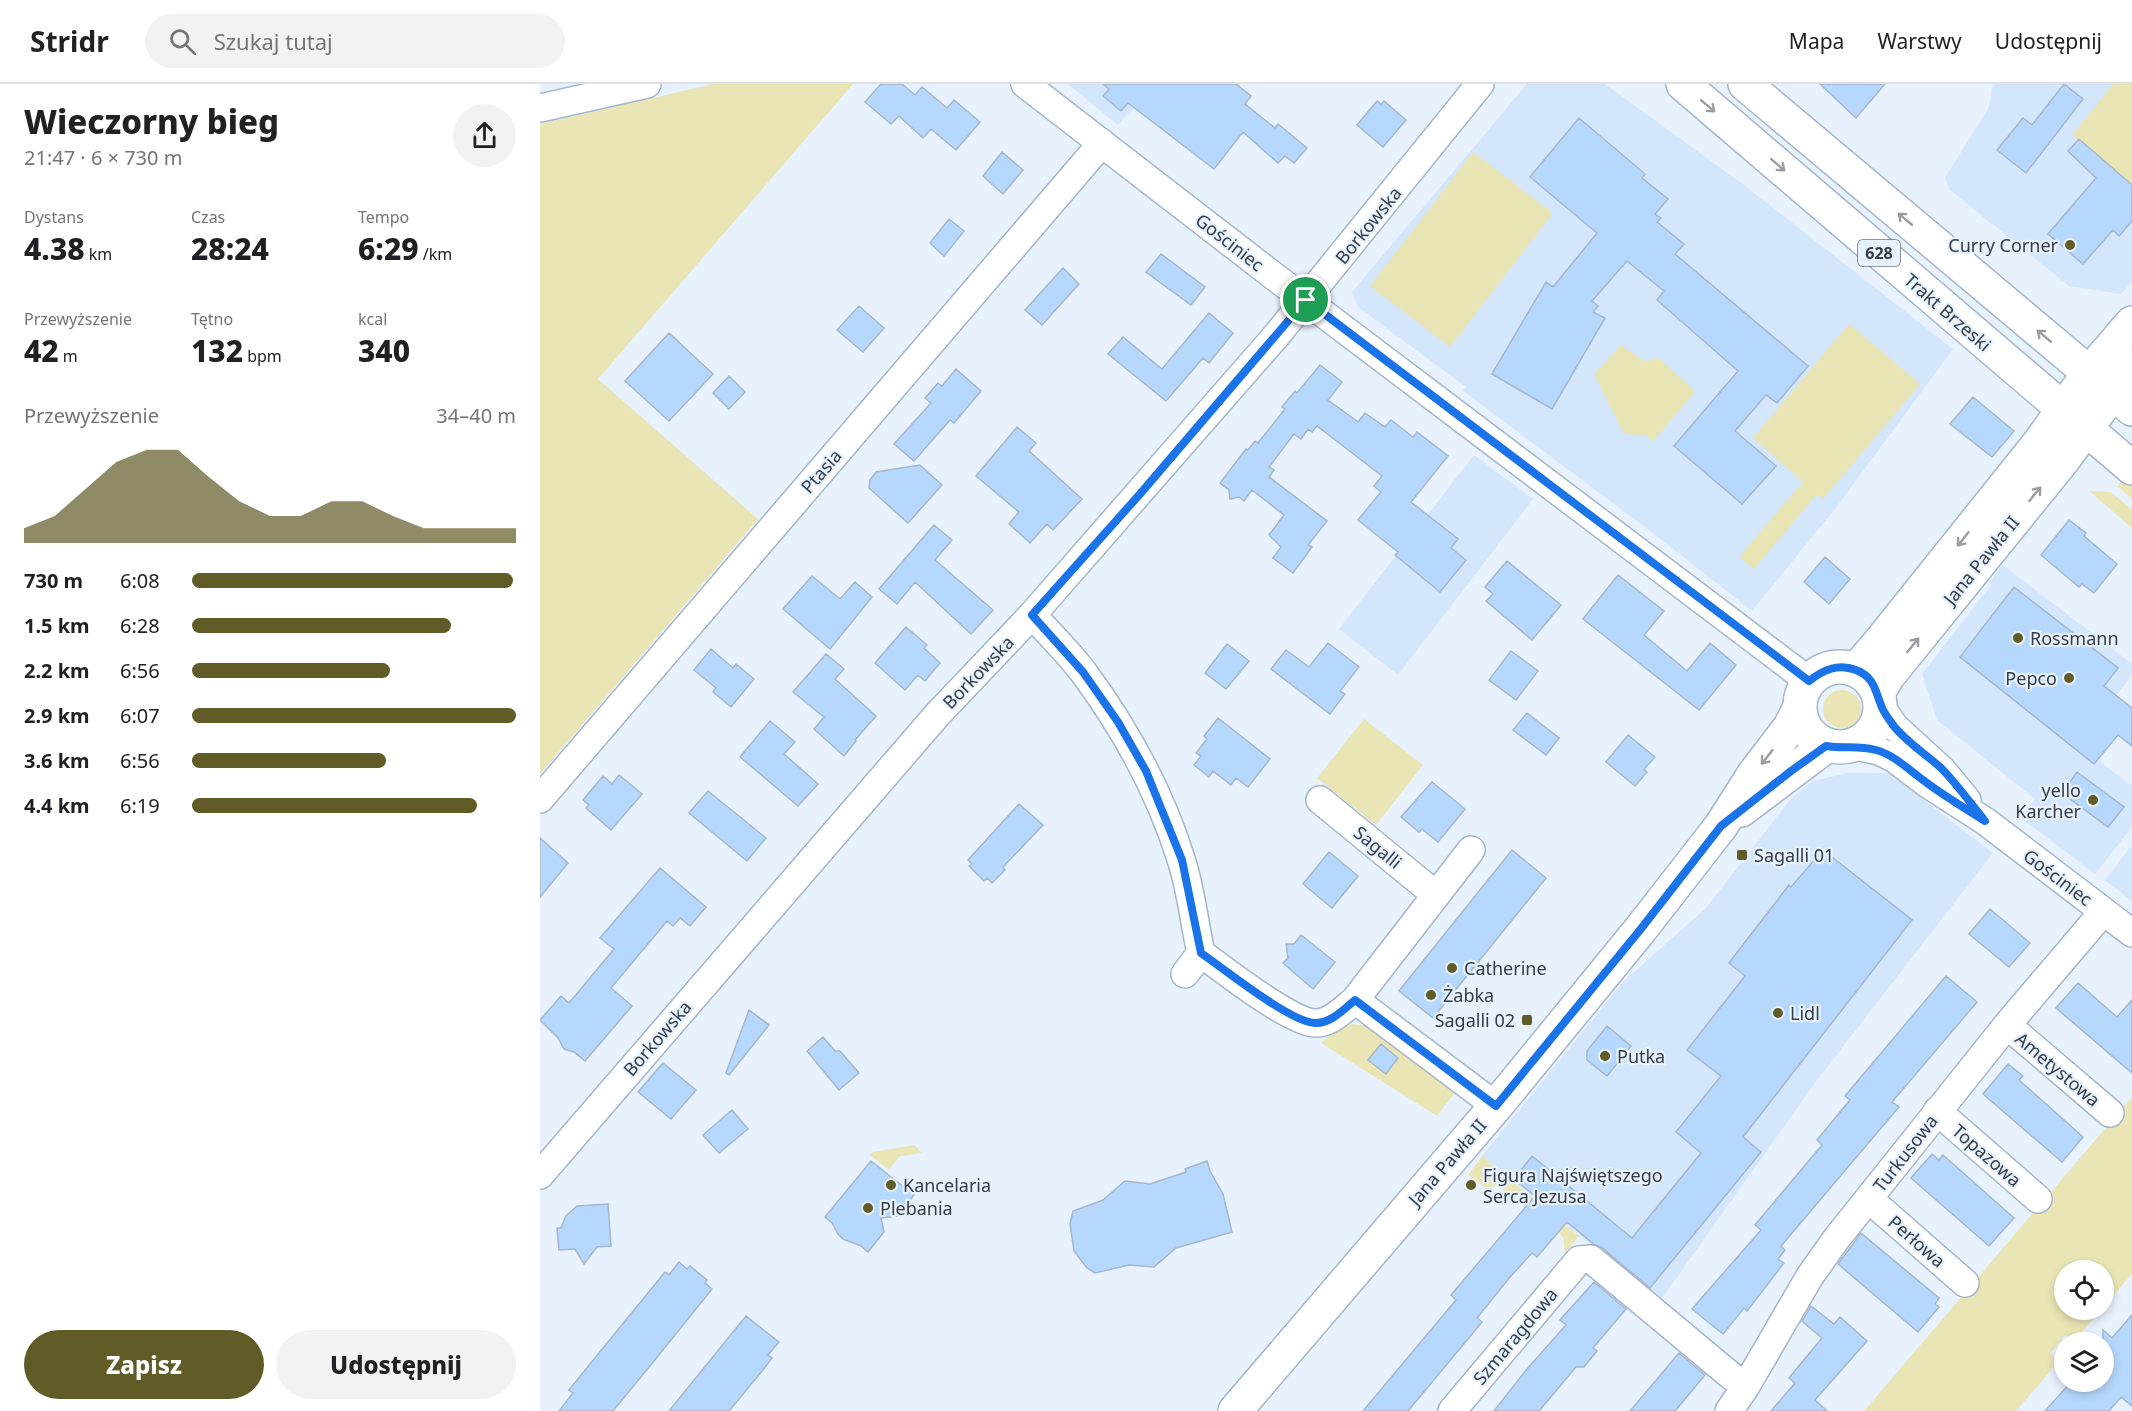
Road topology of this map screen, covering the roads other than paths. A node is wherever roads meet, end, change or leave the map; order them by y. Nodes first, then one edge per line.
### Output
1 (647, 84) edge
2 (1025, 84) edge
3 (1480, 84) edge
4 (1683, 84) edge
5 (1745, 84) edge
6 (540, 108) edge
7 (1102, 143) junction
8 (1306, 300) junction
9 (2132, 323) edge
10 (2132, 366) edge
11 (2111, 392) edge
12 (2075, 420) junction
13 (2132, 468) edge
14 (1032, 615) junction
15 (1872, 690) junction
16 (1804, 695) junction
17 (1841, 746) junction
18 (540, 799) edge
19 (1320, 800) dead end
20 (1985, 821) junction
21 (1721, 826) junction
22 (1471, 850) dead end
23 (1436, 895) junction
24 (2103, 912) junction
25 (2132, 933) edge
26 (1355, 1000) junction
27 (2007, 1025) junction
28 (1496, 1106) junction
29 (1937, 1111) junction
30 (2110, 1113) dead end
31 (540, 1175) edge
32 (1869, 1199) junction
33 (2038, 1199) dead end
34 (1965, 1283) dead end
35 (1746, 1386) junction
36 (1235, 1411) edge
37 (1452, 1411) edge
38 (1729, 1411) edge

1 - 6 street
2 - 7 street, Gościniec
3 - 8 street, Borkowska
4 -> 12 street, Trakt Brzeski / 628
11 -> 5 street, 628
7 - 8 street, Gościniec
7 - 18 street, Ptasia
8 - 14 street, Borkowska
8 - 16 street, Gościniec
9 - 11 street
10 - 11 street
11 - 12 street, Jana Pawła II
12 - 13 street, Trakt Brzeski / 628
12 - 15 street, Jana Pawła II
14 - 26 street
14 - 31 street, Borkowska
15 - 16 street
15 - 17 street
15 - 20 street, Gościniec
16 - 17 street
16 -> 21 street, Jana Pawła II
17 - 20 street, Gościniec
17 - 21 street, Jana Pawła II
19 - 23 street, Sagalli
20 - 24 street, Gościniec
21 - 28 street, Jana Pawła II
22 - 23 street
23 - 26 street
24 - 25 street, Gościniec
24 - 27 street, Turkusowa
26 - 28 street
27 - 29 street, Turkusowa
27 - 30 street, Ametystowa
28 - 36 street, Jana Pawła II
29 - 32 street, Turkusowa
29 - 33 street, Topazowa
32 - 34 street, Perłowa
32 - 35 street, Turkusowa
35 - 37 street, Szmaragdowa
35 - 38 street, Turkusowa

